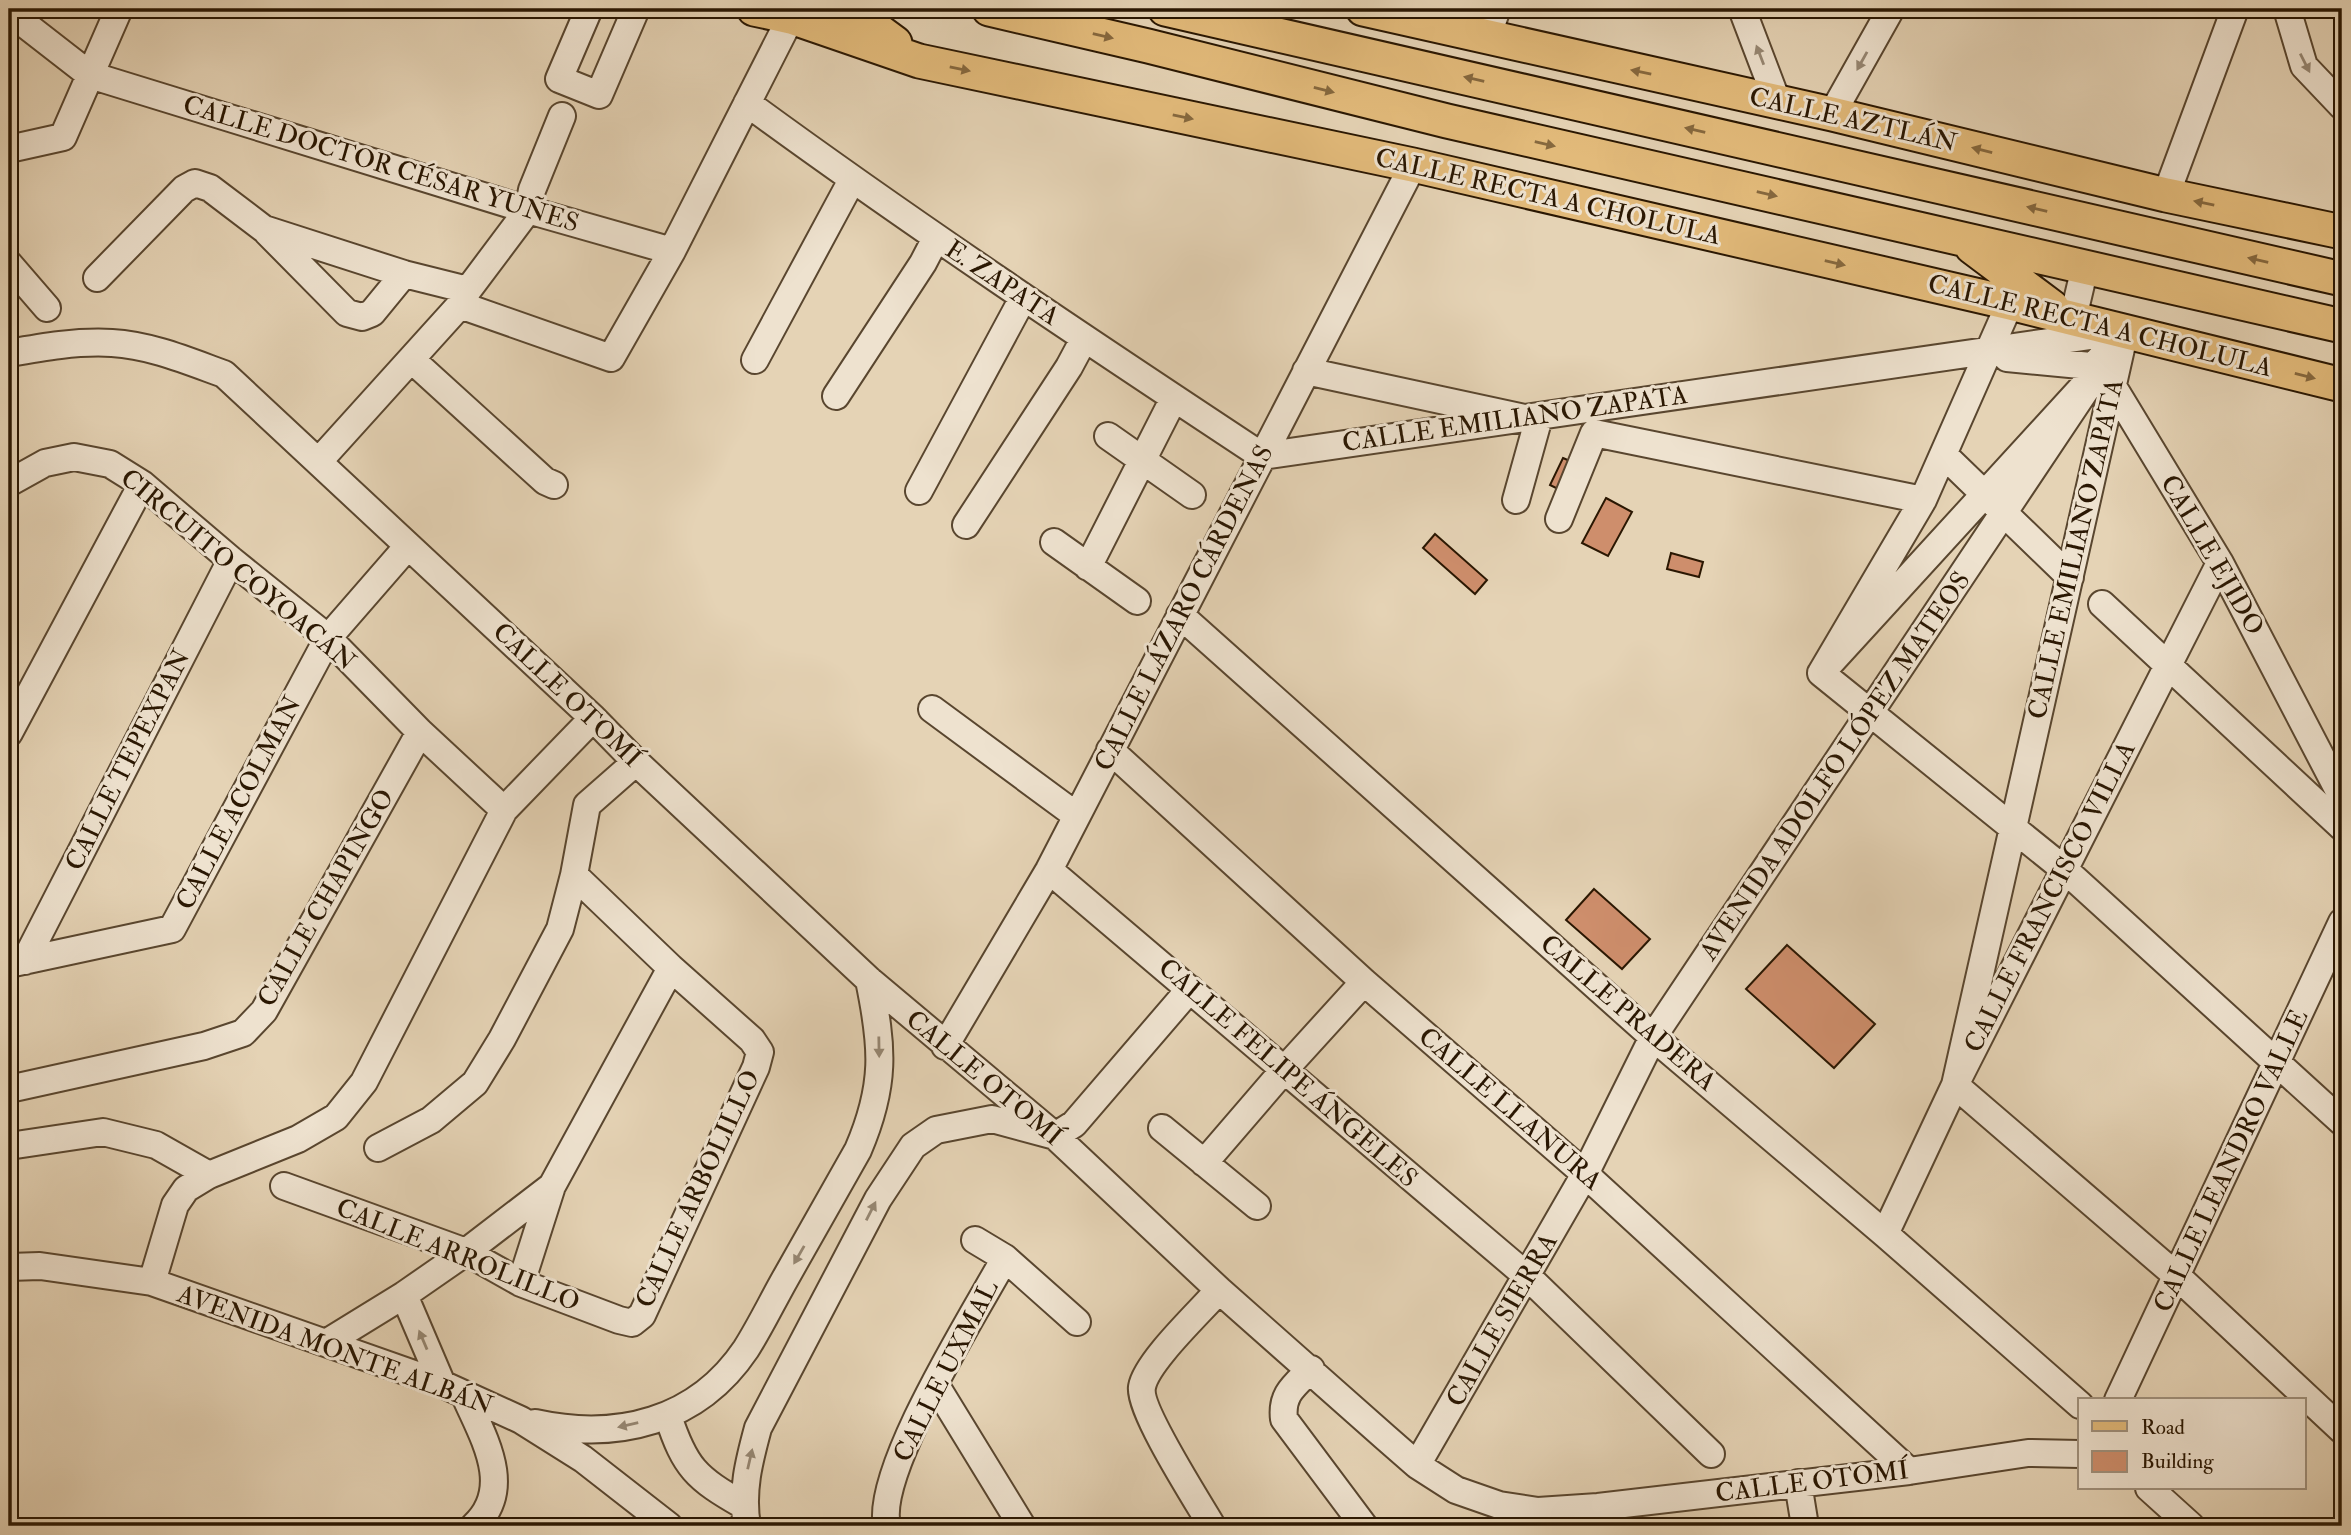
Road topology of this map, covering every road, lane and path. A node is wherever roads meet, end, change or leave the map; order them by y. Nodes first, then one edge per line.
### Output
1 (118, 9) edge
2 (589, 9) edge
3 (636, 9) edge
4 (754, 9) edge
5 (849, 9) edge
6 (989, 9) edge
7 (1165, 9) edge
8 (1363, 9) edge
9 (1742, 9) edge
10 (1891, 9) edge
11 (2235, 9) edge
12 (2287, 9) edge
13 (9, 12) edge
14 (791, 17) junction
15 (1492, 23) edge
16 (36, 33) junction
17 (9, 39) edge
18 (919, 61) junction
19 (90, 75) junction
20 (1555, 98) junction
21 (1777, 102) junction
22 (747, 103) junction
23 (2342, 106) edge
24 (1832, 114) junction
25 (562, 116) dead end
26 (9, 149) edge
27 (1413, 165) junction
28 (852, 180) junction
29 (2166, 195) junction
30 (528, 210) junction
31 (264, 229) junction
32 (2342, 232) edge
33 (936, 238) junction
34 (1962, 239) junction
35 (672, 251) junction
36 (9, 264) edge
37 (2085, 267) junction
38 (404, 274) junction
39 (97, 278) dead end
40 (2342, 279) edge
41 (464, 297) junction
42 (1023, 298) junction
43 (2010, 303) junction
44 (47, 308) dead end
45 (2073, 324) junction
46 (2342, 326) edge
47 (2125, 331) junction
48 (1084, 340) junction
49 (9, 353) edge
50 (1989, 353) junction
51 (412, 360) junction
52 (755, 360) dead end
53 (1307, 371) junction
54 (2104, 371) junction
55 (2342, 385) edge
56 (836, 396) dead end
57 (1174, 398) junction
58 (1531, 419) junction
59 (1108, 436) dead end
60 (1944, 455) junction
61 (1262, 456) junction
62 (1142, 459) junction
63 (319, 461) junction
64 (9, 483) edge
65 (142, 484) junction
66 (554, 485) dead end
67 (919, 491) dead end
68 (1192, 495) dead end
69 (1984, 495) junction
70 (1516, 500) dead end
71 (1923, 500) junction
72 (2004, 513) junction
73 (1559, 519) dead end
74 (966, 525) dead end
75 (1054, 542) dead end
76 (408, 545) junction
77 (231, 560) junction
78 (2220, 563) junction
79 (1088, 567) junction
80 (2070, 577) junction
81 (1137, 601) dead end
82 (2102, 604) dead end
83 (1180, 615) junction
84 (328, 638) junction
85 (2167, 666) junction
86 (1821, 673) junction
87 (933, 709) dead end
88 (1870, 713) junction
89 (593, 718) junction
90 (9, 733) edge
91 (420, 733) junction
92 (1110, 750) junction
93 (636, 762) junction
94 (2342, 796) edge
95 (504, 810) junction
96 (1077, 816) junction
97 (2342, 827) edge
98 (2013, 828) junction
99 (1049, 870) junction
100 (2065, 870) junction
101 (574, 875) junction
102 (2342, 922) edge
103 (17, 962) edge
104 (671, 968) junction
105 (869, 980) junction
106 (1364, 982) junction
107 (1190, 989) junction
108 (1653, 1037) junction
109 (945, 1046) junction
110 (2277, 1062) junction
111 (1284, 1070) junction
112 (1955, 1085) junction
113 (9, 1089) edge
114 (2342, 1122) edge
115 (1162, 1128) dead end
116 (1055, 1136) junction
117 (9, 1146) edge
118 (378, 1148) dead end
119 (1204, 1163) junction
120 (1585, 1174) junction
121 (209, 1175) junction
122 (285, 1186) dead end
123 (552, 1186) junction
124 (1257, 1206) dead end
125 (1885, 1234) junction
126 (975, 1240) dead end
127 (466, 1252) junction
128 (1005, 1258) junction
129 (9, 1267) edge
130 (1527, 1276) junction
131 (2178, 1277) junction
132 (152, 1282) junction
133 (521, 1283) junction
134 (1219, 1290) junction
135 (404, 1295) junction
136 (1077, 1322) dead end
137 (632, 1323) joint
138 (326, 1343) junction
139 (1311, 1369) junction
140 (935, 1384) junction
141 (453, 1390) junction
142 (2119, 1398) edge
143 (2078, 1403) edge
144 (668, 1416) junction
145 (521, 1420) junction
146 (2342, 1430) edge
147 (1712, 1454) dead end
148 (2078, 1454) edge
149 (1417, 1465) junction
150 (1909, 1471) junction
151 (1798, 1483) junction
152 (2151, 1490) edge
153 (745, 1516) edge
154 (474, 1526) edge
155 (668, 1526) edge
156 (887, 1526) edge
157 (1022, 1526) edge
158 (1212, 1526) edge
159 (1364, 1526) edge
160 (1805, 1526) edge
161 (2191, 1526) edge

1 - 19 street
2 - 3 street
4 - 14 main road, CALLE RECTA A CHOLULA
5 - 18 main road
6 -> 34 main road, CALLE RECTA A CHOLULA
20 -> 7 main road
8 - 15 main road, CALLE AZTLÁN
21 -> 9 street
10 -> 24 street
11 - 29 street
12 -> 23 street
13 - 16 street
14 - 18 main road, CALLE RECTA A CHOLULA
14 - 22 street
15 - 20 main road
21 -> 15 main road, CALLE AZTLÁN
16 - 17 street
16 - 19 street
18 -> 27 main road, CALLE RECTA A CHOLULA
19 - 26 street
19 - 30 street, CALLE DOCTOR CÉSAR YUÑES
40 -> 20 main road
21 - 24 main road, CALLE AZTLÁN
22 - 28 street, E. ZAPATA
22 - 35 street
29 -> 24 main road, CALLE AZTLÁN
25 - 30 street
27 -> 43 main road, CALLE RECTA A CHOLULA
27 - 53 street, CALLE LÁZARO CÁRDENAS
28 - 33 street, E. ZAPATA
28 - 52 street
32 -> 29 main road, CALLE AZTLÁN
30 - 35 street, CALLE DOCTOR CÉSAR YUÑES
30 - 41 street
31 - 38 street
31 - 38 street
31 - 39 street
33 - 42 street, E. ZAPATA
33 - 56 street
34 - 37 main road, CALLE RECTA A CHOLULA
34 - 45 main road
35 - 41 street
36 - 44 street
37 - 45 street
37 - 46 main road, CALLE RECTA A CHOLULA
38 - 41 street
41 - 51 street
42 - 48 street, E. ZAPATA
42 - 67 street
43 - 45 main road, CALLE RECTA A CHOLULA
43 - 50 street
45 - 47 main road, CALLE RECTA A CHOLULA
45 - 50 street, CALLE EMILIANO ZAPATA
45 - 54 street, CALLE EJIDO
47 - 54 street, AVENIDA ADOLFO LÓPEZ MATEOS
47 -> 55 main road, CALLE RECTA A CHOLULA
48 - 57 street, E. ZAPATA
48 - 74 street
49 - 63 street, CALLE OTOMÍ
50 - 54 street
50 - 58 street, CALLE EMILIANO ZAPATA
50 - 60 street
51 - 63 street
51 - 66 street
53 - 58 street
53 - 61 street, CALLE LÁZARO CÁRDENAS
54 - 69 street, AVENIDA ADOLFO LÓPEZ MATEOS
54 - 72 street, AVENIDA ADOLFO LÓPEZ MATEOS
54 - 78 street, CALLE EJIDO
54 - 80 street, CALLE EMILIANO ZAPATA
57 - 61 street, E. ZAPATA
57 - 62 street
58 - 61 street, CALLE EMILIANO ZAPATA
58 - 70 street
59 - 62 street
60 - 69 street
60 - 71 street
61 - 83 street, CALLE LÁZARO CÁRDENAS
62 - 68 street
62 - 79 street
63 - 76 street, CALLE OTOMÍ
64 - 65 street, CIRCUITO COYOACÁN
65 - 77 street, CIRCUITO COYOACÁN
65 - 90 street
69 - 72 street
69 - 86 street, AVENIDA ADOLFO LÓPEZ MATEOS
71 - 73 street
71 - 86 street
72 - 80 street
72 - 88 street, AVENIDA ADOLFO LÓPEZ MATEOS
75 - 79 street
76 - 84 street, CALLE ACOLMAN
76 - 89 street, CALLE OTOMÍ
77 - 84 street, CIRCUITO COYOACÁN
77 - 103 street, CALLE TEPEXPAN
78 - 85 street, CALLE FRANCISCO VILLA
78 - 94 street, CALLE EJIDO
79 - 81 street
80 - 98 street, CALLE EMILIANO ZAPATA
82 - 85 street
83 - 92 street, CALLE LÁZARO CÁRDENAS
83 - 108 street, CALLE PRADERA
84 - 91 street, CIRCUITO COYOACÁN
84 - 103 street, CALLE ACOLMAN
85 - 97 street
85 - 100 street, CALLE FRANCISCO VILLA
86 - 88 street
87 - 96 street
88 - 98 street
88 - 108 street, AVENIDA ADOLFO LÓPEZ MATEOS
89 - 93 street, CALLE OTOMÍ
89 - 95 street
91 - 95 street, CIRCUITO COYOACÁN
91 - 113 street, CALLE CHAPINGO
92 - 96 street, CALLE LÁZARO CÁRDENAS
92 - 106 street, CALLE LLANURA
93 - 101 street
93 - 105 street, CALLE OTOMÍ
95 - 121 street
96 - 99 street, CALLE LÁZARO CÁRDENAS
98 - 100 street
98 - 112 street, CALLE EMILIANO ZAPATA
99 - 107 street, CALLE FELIPE ÁNGELES
99 - 109 street, CALLE LÁZARO CÁRDENAS
100 - 110 street
100 - 112 street, CALLE FRANCISCO VILLA
101 - 104 street
101 - 118 street
102 - 110 street, CALLE LEANDRO VALLE
104 - 123 street
104 - 137 street, CALLE ARBOLILLO
105 - 109 street, CALLE OTOMÍ
105 -> 144 street
106 - 111 street
106 - 120 street, CALLE LLANURA
107 - 111 street, CALLE FELIPE ÁNGELES
107 - 116 street
108 - 120 street, AVENIDA ADOLFO LÓPEZ MATEOS
108 - 125 street, CALLE PRADERA
109 - 116 street, CALLE OTOMÍ
110 - 114 street
110 - 131 street, CALLE LEANDRO VALLE
111 - 119 street
111 - 130 street, CALLE FELIPE ÁNGELES
112 - 125 street, CALLE FRANCISCO VILLA
112 - 131 street
115 - 119 street
116 - 134 street, CALLE OTOMÍ
153 -> 116 street
117 - 121 street
119 - 124 street
120 - 130 street, CALLE SIERRA
120 - 150 street, CALLE LLANURA
121 - 132 street
122 - 127 street, CALLE ARROLILLO
123 - 127 street
123 - 133 street
125 - 143 street, CALLE PRADERA
126 - 128 street
127 - 133 street, CALLE ARROLILLO
127 - 135 street
128 - 136 street
128 - 140 street, CALLE UXMAL
129 - 132 street, AVENIDA MONTE ALBÁN
130 - 147 street, CALLE FELIPE ÁNGELES
130 - 149 street, CALLE SIERRA
131 - 142 street, CALLE LEANDRO VALLE
131 - 146 street
132 - 138 street, AVENIDA MONTE ALBÁN
133 - 137 street, CALLE ARROLILLO
134 - 139 street, CALLE OTOMÍ
134 - 158 street
135 - 138 street
141 -> 135 street
138 - 141 street, AVENIDA MONTE ALBÁN
139 - 149 street, CALLE OTOMÍ
139 - 159 street
140 - 156 street, CALLE UXMAL
140 - 157 street
141 - 145 street, AVENIDA MONTE ALBÁN
141 - 154 street
144 -> 145 street
144 - 153 street
145 - 155 street, AVENIDA MONTE ALBÁN
148 - 150 street, CALLE OTOMÍ
149 - 151 street, CALLE OTOMÍ
150 - 151 street, CALLE OTOMÍ
151 - 160 street
152 - 161 street

